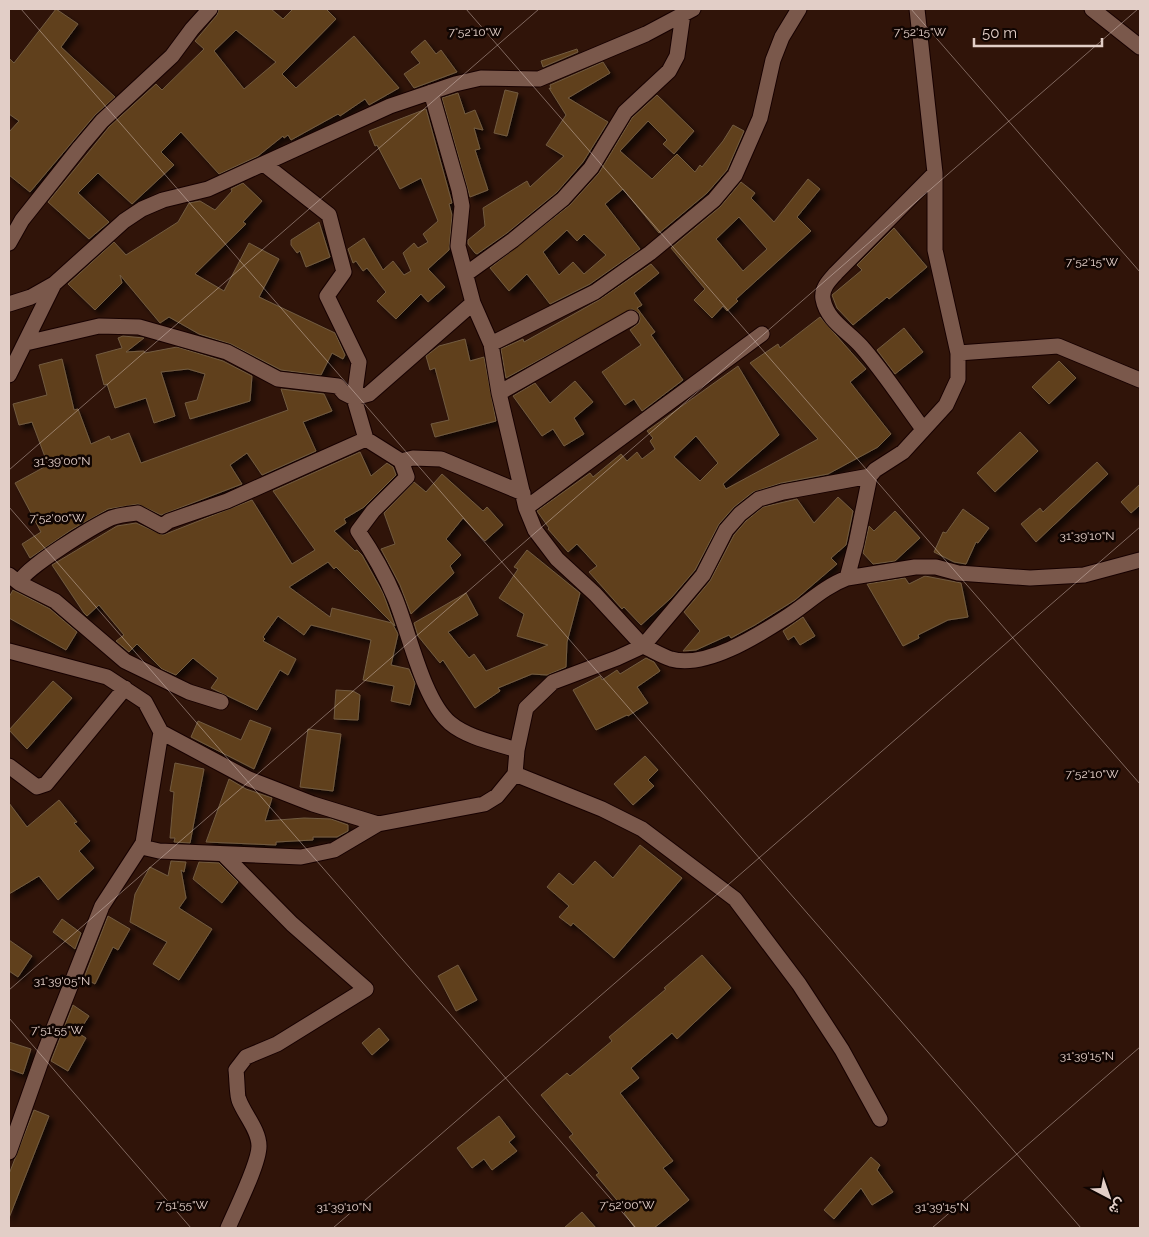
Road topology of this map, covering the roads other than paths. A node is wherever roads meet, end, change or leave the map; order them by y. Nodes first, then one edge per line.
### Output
1 (210, 9) edge
2 (799, 9) edge
3 (917, 9) edge
4 (1092, 9) edge
5 (688, 11) edge
6 (1140, 47) edge
7 (431, 92) junction
8 (264, 164) junction
9 (935, 173) junction
10 (9, 243) edge
11 (466, 274) junction
12 (54, 284) junction
13 (473, 303) junction
14 (9, 304) edge
15 (631, 318) dead end
16 (762, 334) dead end
17 (26, 342) junction
18 (491, 344) junction
19 (958, 353) junction
20 (9, 375) edge
21 (1140, 380) edge
22 (499, 393) junction
23 (354, 398) junction
24 (923, 430) junction
25 (366, 439) junction
26 (400, 461) junction
27 (870, 476) junction
28 (523, 493) junction
29 (526, 508) junction
30 (1140, 560) edge
31 (846, 578) junction
32 (14, 579) edge
33 (643, 646) junction
34 (9, 651) edge
35 (125, 688) junction
36 (221, 702) dead end
37 (161, 732) junction
38 (517, 750) junction
39 (9, 766) edge
40 (515, 774) junction
41 (378, 824) junction
42 (143, 843) junction
43 (223, 854) junction
44 (880, 1119) dead end
45 (9, 1152) edge
46 (228, 1228) edge

1 - 10 street
2 - 18 street
3 - 9 street
4 - 6 street
5 - 7 street
5 - 11 street
7 - 8 street
7 - 11 street
8 - 12 street
8 - 23 street
9 - 19 street
9 - 24 street
11 - 13 street
12 - 14 street
12 - 17 street
13 - 18 street
13 - 23 street
15 - 22 street
16 - 29 street
17 - 20 street
17 - 23 street
18 - 22 street
19 - 21 street
19 - 24 street
22 - 28 street
23 - 25 street
24 - 27 street
25 - 26 street
25 - 32 street
26 - 28 street
26 - 38 street
27 - 31 street
27 - 33 street
28 - 29 street
29 - 33 street
30 - 31 street
31 - 33 street
32 - 36 street
33 - 38 street
34 - 35 street
35 - 37 street
35 - 39 street
37 - 41 street
37 - 42 street
38 - 40 street
40 - 41 street
40 - 44 street
41 - 43 street
42 - 43 street
42 - 45 street
43 - 46 street

